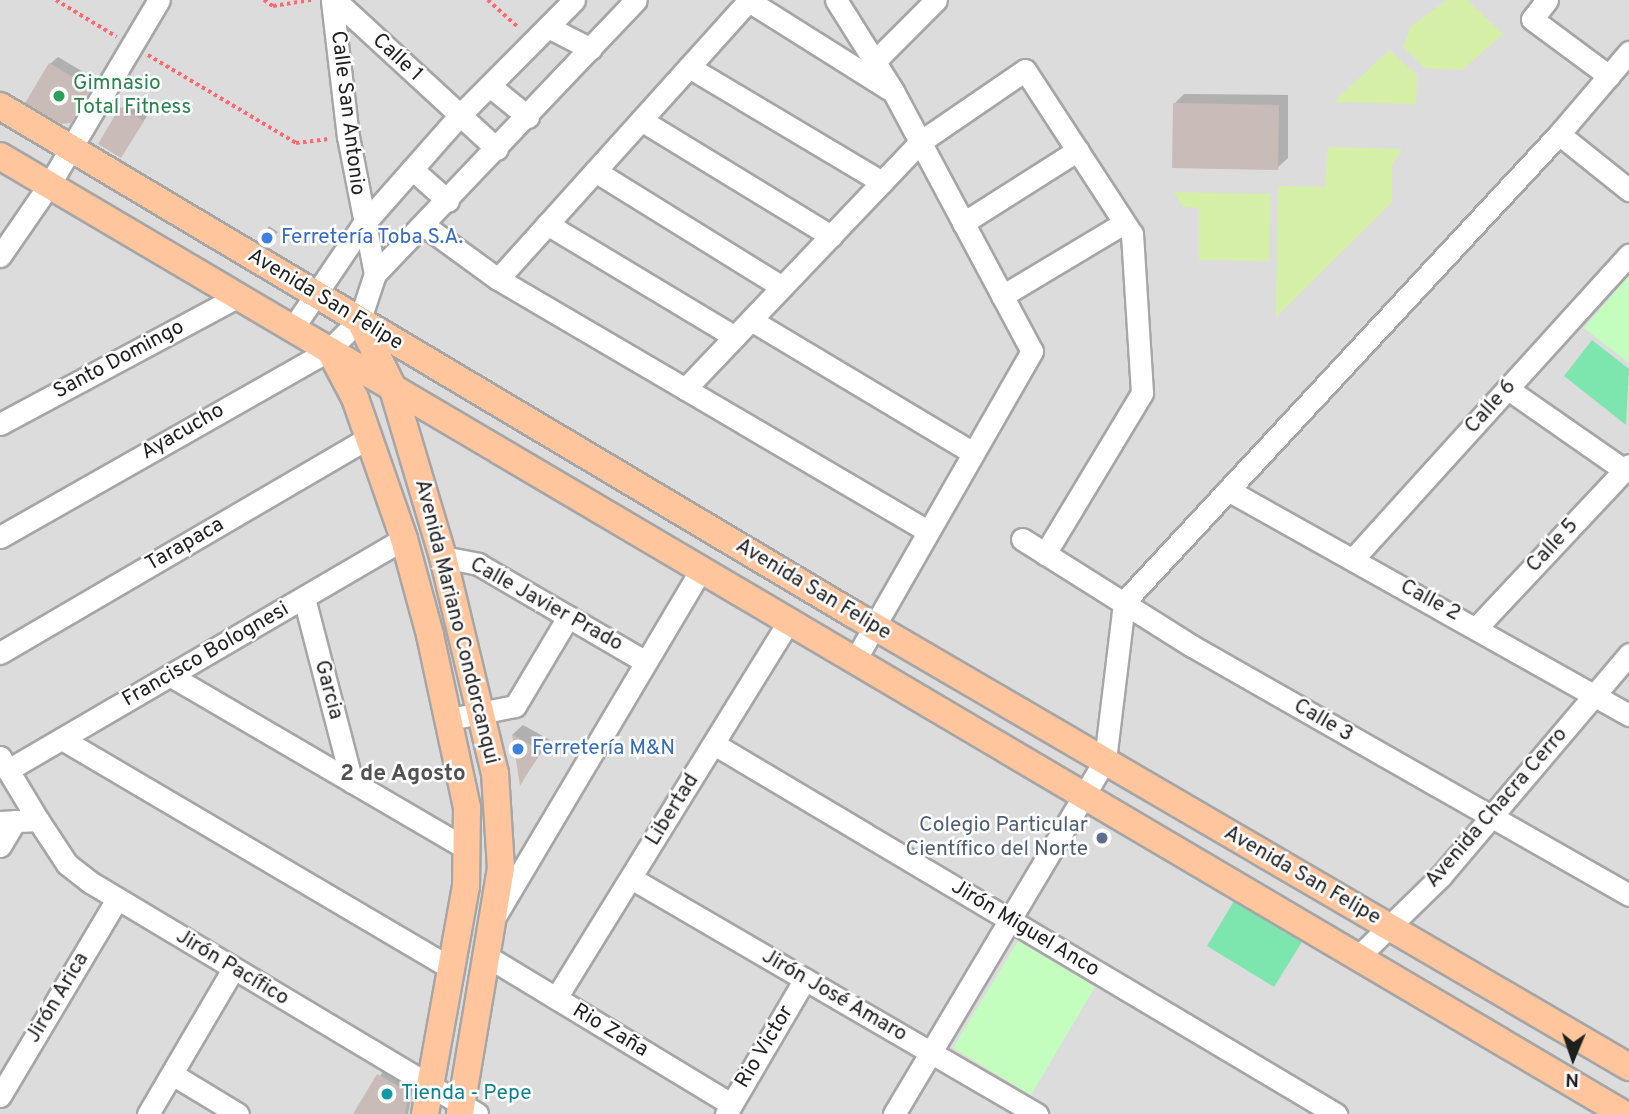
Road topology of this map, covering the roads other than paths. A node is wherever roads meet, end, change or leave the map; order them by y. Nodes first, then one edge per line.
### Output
1 (159, 0) edge
2 (334, 0) edge
3 (574, 0) edge
4 (636, 0) edge
5 (749, 0) edge
6 (936, 0) edge
7 (1548, 0) edge
8 (838, 1) edge
9 (541, 34) junction
10 (590, 49) junction
11 (1629, 52) edge
12 (874, 61) junction
13 (689, 66) junction
14 (1609, 76) junction
15 (490, 86) junction
16 (893, 91) junction
17 (0, 106) edge
18 (459, 116) junction
19 (527, 117) junction
20 (641, 120) junction
21 (1559, 135) junction
22 (920, 142) junction
23 (71, 148) junction
24 (497, 149) junction
25 (1078, 150) junction
26 (0, 156) edge
27 (412, 169) junction
28 (595, 171) junction
29 (882, 183) junction
30 (49, 185) junction
31 (1629, 190) edge
32 (448, 201) junction
33 (963, 223) junction
34 (1124, 223) junction
35 (547, 224) junction
36 (362, 226) junction
37 (425, 226) junction
38 (831, 236) junction
39 (0, 256) edge
40 (1629, 256) edge
41 (375, 274) junction
42 (498, 279) junction
43 (782, 287) junction
44 (314, 293) junction
45 (239, 296) junction
46 (1002, 296) junction
47 (360, 319) junction
48 (751, 320) junction
49 (293, 328) junction
50 (735, 337) junction
51 (329, 350) junction
52 (392, 386) junction
53 (685, 389) junction
54 (1508, 389) junction
55 (0, 424) edge
56 (370, 438) junction
57 (973, 453) junction
58 (1626, 467) edge
59 (1228, 490) junction
60 (928, 531) junction
61 (0, 537) edge
62 (404, 539) junction
63 (1022, 539) dead end
64 (1045, 554) junction
65 (443, 557) junction
66 (1353, 559) junction
67 (701, 569) junction
68 (304, 598) junction
69 (1124, 602) junction
70 (568, 617) junction
71 (789, 621) junction
72 (1478, 626) junction
73 (875, 627) junction
74 (0, 653) edge
75 (1629, 654) edge
76 (855, 660) junction
77 (646, 662) junction
78 (170, 676) junction
79 (1594, 693) junction
80 (482, 713) junction
81 (1629, 715) edge
82 (450, 719) junction
83 (62, 739) junction
84 (714, 744) junction
85 (1105, 760) junction
86 (4, 764) edge
87 (352, 782) junction
88 (1084, 795) junction
89 (1494, 817) junction
90 (37, 820) junction
91 (7, 822) edge
92 (0, 846) edge
93 (467, 849) junction
94 (631, 878) junction
95 (1629, 895) edge
96 (117, 899) junction
97 (494, 917) junction
98 (1010, 920) junction
99 (1390, 927) junction
100 (488, 957) junction
101 (1358, 957) junction
102 (451, 968) junction
103 (233, 969) junction
104 (805, 979) junction
105 (556, 998) junction
106 (931, 1052) junction
107 (1629, 1068) edge
108 (172, 1074) junction
109 (430, 1086) junction
110 (0, 1096) edge
111 (729, 1109) edge
112 (466, 1111) edge
113 (148, 1114) edge
114 (238, 1114) edge
115 (425, 1114) edge
116 (894, 1114) edge
117 (1037, 1114) edge
118 (1336, 1114) edge
119 (1624, 1114) edge

1 - 23 street
2 - 18 street, Calle 1
2 - 36 street, Calle San Antonio
3 - 9 street
4 - 10 street
5 - 13 street
5 - 16 street
6 - 12 street
7 - 14 street
8 - 12 street
9 - 10 street
9 - 15 street
10 - 19 street
11 - 14 street
12 - 16 street
13 - 20 street
13 - 29 street
14 - 21 street
15 - 18 street
15 - 19 street
16 - 22 street
17 - 23 main road, Avenida San Felipe
18 - 24 street, Calle 1
18 - 27 street
19 - 24 street
20 - 28 street
20 - 38 street
21 - 31 street
21 - 59 street
22 - 25 street
22 - 29 street
22 - 33 street
23 - 30 street
23 - 44 main road, Avenida San Felipe
24 - 32 street
25 - 33 street
25 - 34 street
26 - 30 main road, Avenida San Felipe
27 - 32 street
27 - 36 street
28 - 35 street
28 - 43 street
29 - 38 street
30 - 39 street
30 - 45 main road, Avenida San Felipe
32 - 37 street
33 - 46 street
34 - 46 street
34 - 64 street
35 - 42 street
35 - 50 street
36 - 41 street
36 - 44 street
37 - 41 street
37 - 42 street
38 - 43 street
40 - 54 street, Calle 6
41 - 47 street
42 - 53 street
43 - 48 street
44 - 47 main road, Avenida San Felipe
44 - 49 street
45 - 49 main road, Avenida San Felipe
45 - 55 street, Santo Domingo
46 - 57 street
47 - 51 street, Ayacucho
47 - 52 main road, Avenida Mariano Condorcanqui
47 - 73 main road, Avenida San Felipe
48 - 50 street
48 - 57 street
49 - 51 main road, Avenida San Felipe
50 - 53 street
51 - 52 main road, Avenida San Felipe
51 - 56 main road, Avenida Mariano Condorcanqui
51 - 61 street, Ayacucho
52 - 65 main road, Avenida Mariano Condorcanqui
52 - 67 main road, Avenida San Felipe
53 - 60 street
54 - 58 street
54 - 66 street, Calle 6
56 - 62 main road, Avenida Mariano Condorcanqui
56 - 74 street, Tarapaca
57 - 60 street
58 - 72 street, Calle 5
59 - 66 street, Calle 2
59 - 69 street
60 - 73 street
62 - 68 street, Francisco Bolognesi
62 - 82 main road, Avenida Mariano Condorcanqui
63 - 64 street, Calle 3
64 - 69 street, Calle 3
65 - 70 street, Calle Javier Prado
65 - 80 main road, Avenida Mariano Condorcanqui
66 - 72 street, Calle 2
67 - 71 main road, Avenida San Felipe
67 - 77 street
68 - 78 street, Francisco Bolognesi
68 - 87 street, Garcia
69 - 85 street
69 - 89 street, Calle 3
70 - 77 street, Calle Javier Prado
70 - 80 street
71 - 76 main road, Avenida San Felipe
71 - 84 street, Libertad
72 - 79 street, Calle 2
73 - 76 street
73 - 85 main road, Avenida San Felipe
75 - 79 street, Avenida Chacra Cerro
76 - 88 main road, Avenida San Felipe
77 - 97 street
78 - 83 street, Francisco Bolognesi
78 - 87 street
79 - 81 street, Calle 2
79 - 89 street, Avenida Chacra Cerro
80 - 82 street
80 - 97 main road, Avenida Mariano Condorcanqui
82 - 93 main road, Avenida Mariano Condorcanqui
83 - 86 street, Francisco Bolognesi
83 - 102 street
84 - 94 street, Libertad
84 - 98 street, Jirón Miguel Anco
85 - 88 street
85 - 99 main road, Avenida San Felipe
86 - 90 street, Jirón Pacífico
87 - 93 street
88 - 98 street
88 - 101 main road, Avenida San Felipe
89 - 95 street, Calle 3
89 - 99 street, Avenida Chacra Cerro
90 - 91 street
90 - 96 street, Jirón Pacífico
91 - 92 street
93 - 102 main road, Avenida Mariano Condorcanqui
94 - 104 street, Jirón José Amaro
94 - 105 street, Libertad
96 - 103 street, Jirón Pacífico
96 - 110 street, Jirón Arica
97 - 100 main road, Avenida Mariano Condorcanqui
98 - 106 street
98 - 118 street, Jirón Miguel Anco
99 - 101 street, Avenida Chacra Cerro
99 - 107 main road, Avenida San Felipe
100 - 105 street, Rio Zaña
100 - 112 main road, Avenida Mariano Condorcanqui
101 - 119 main road, Avenida San Felipe
102 - 109 main road, Avenida Mariano Condorcanqui
103 - 108 street
103 - 109 street, Jirón Pacífico
104 - 106 street, Jirón José Amaro
104 - 111 street, Rio Victor
105 - 111 street, Rio Zaña
106 - 116 street
106 - 117 street, Jirón José Amaro
108 - 113 street
108 - 114 street
109 - 112 street, Jirón Pacífico
109 - 115 main road, Avenida Mariano Condorcanqui

